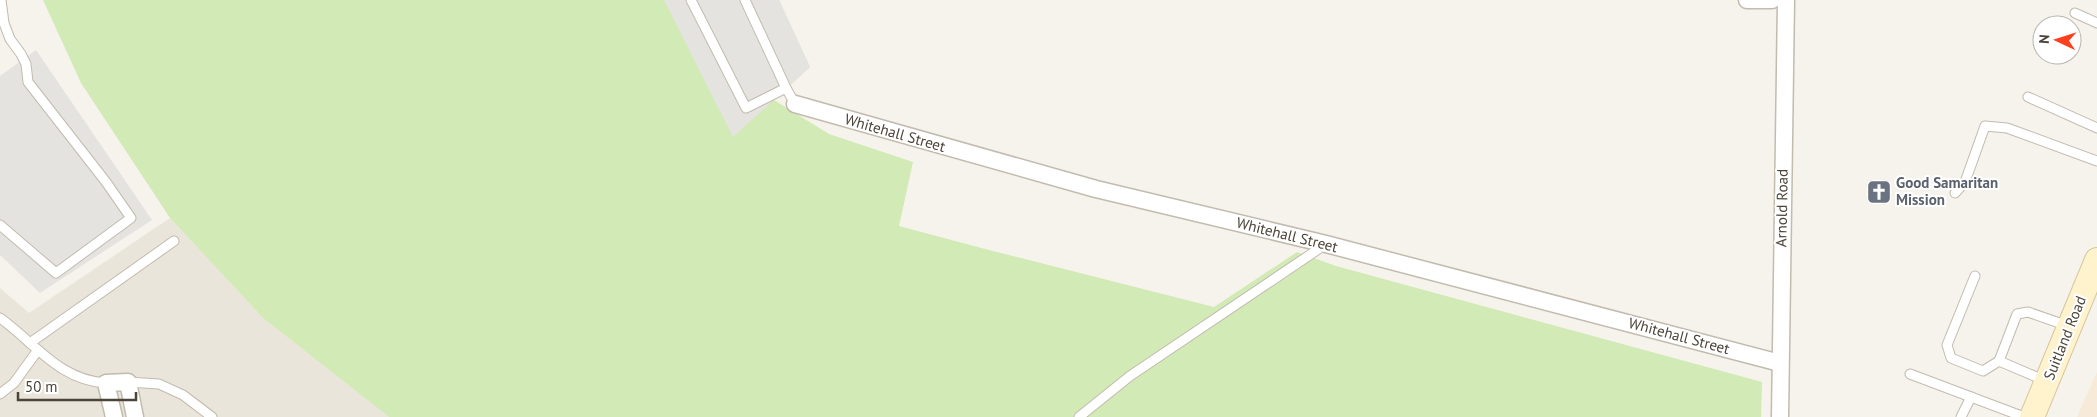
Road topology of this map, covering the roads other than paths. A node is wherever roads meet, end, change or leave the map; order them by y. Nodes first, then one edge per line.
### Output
1 (1, 0) edge
2 (691, 0) edge
3 (745, 0) edge
4 (1748, 0) edge
5 (1772, 0) edge
6 (1786, 0) edge
7 (2075, 13) dead end
8 (2097, 23) edge
9 (786, 88) junction
10 (2028, 97) dead end
11 (795, 104) joint
12 (2097, 128) edge
13 (2097, 161) edge
14 (1955, 193) dead end
15 (0, 225) edge
16 (174, 241) dead end
17 (1326, 244) junction
18 (2097, 260) edge
19 (1975, 276) dead end
20 (0, 318) edge
21 (2069, 327) junction
22 (30, 343) junction
23 (38, 350) junction
24 (1999, 361) junction
25 (1780, 362) junction
26 (1910, 374) dead end
27 (2047, 381) junction
28 (128, 382) junction
29 (106, 383) junction
30 (0, 394) edge
31 (1971, 397) junction
32 (114, 417) edge
33 (135, 417) edge
34 (212, 417) edge
35 (1079, 417) edge
36 (1780, 417) edge
37 (1961, 417) edge
38 (2024, 417) edge
39 (2032, 417) edge

1 - 15 lane
2 - 9 lane
3 - 9 lane
4 - 5 street
6 - 25 street, Arnold Road
7 - 8 lane
9 - 11 lane
10 - 12 lane
11 - 17 street, Whitehall Street
13 - 14 lane
16 - 22 lane
17 - 25 street, Whitehall Street
17 - 35 lane
18 - 21 main road, Suitland Road
19 - 24 lane
20 - 22 lane
21 - 24 lane
21 - 27 main road, Suitland Road
22 - 23 lane
23 - 29 lane
23 - 30 lane
24 - 27 lane
25 - 36 street, Arnold Road
26 - 31 lane
27 - 39 main road, Suitland Road
28 - 29 street
28 - 33 street
28 - 34 lane
29 - 32 street
31 - 37 lane
31 - 38 lane

